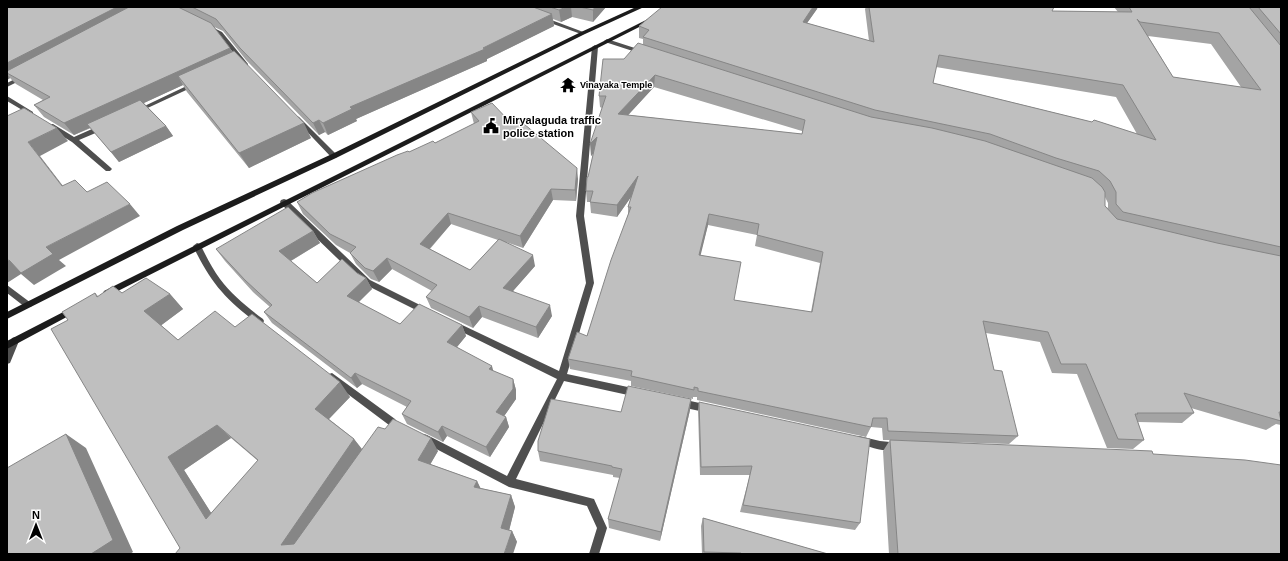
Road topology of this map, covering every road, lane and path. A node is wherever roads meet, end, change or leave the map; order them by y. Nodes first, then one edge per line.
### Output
1 (641, 7) edge
2 (659, 16) edge
3 (539, 18) edge
4 (200, 23) edge
5 (583, 33) junction
6 (607, 41) junction
7 (595, 47) junction
8 (650, 55) edge
9 (243, 62) junction
10 (236, 66) edge
11 (249, 68) edge
12 (28, 74) edge
13 (201, 82) edge
14 (7, 85) edge
15 (7, 98) edge
16 (292, 112) edge
17 (130, 114) edge
18 (40, 119) edge
19 (47, 123) edge
20 (109, 124) edge
21 (74, 140) junction
22 (334, 156) junction
23 (108, 169) dead end
24 (284, 202) junction
25 (197, 246) junction
26 (7, 288) edge
27 (102, 295) edge
28 (28, 305) junction
29 (82, 306) edge
30 (7, 316) edge
31 (265, 326) edge
32 (11, 343) edge
33 (7, 360) edge
34 (326, 372) edge
35 (562, 377) junction
36 (647, 395) edge
37 (670, 400) edge
38 (717, 410) edge
39 (393, 425) edge
40 (413, 432) edge
41 (849, 438) edge
42 (904, 446) edge
43 (510, 482) junction
44 (594, 554) edge

1 - 5 main road
2 - 6 main road
3 - 5 street
4 - 9 street
5 - 22 main road
6 - 7 main road
6 - 8 street
7 - 24 main road
7 - 35 street
9 - 10 street
9 - 11 street
12 - 14 street
13 - 17 street
15 - 18 street
16 - 22 street
19 - 21 street
20 - 21 street
21 - 23 street
22 - 28 main road
24 - 25 main road
24 - 35 street
25 - 27 main road
25 - 31 street
26 - 28 street
28 - 30 main road
29 - 32 main road
32 - 33 street
34 - 39 street
35 - 36 street
35 - 43 street
37 - 38 street
40 - 43 street
41 - 42 street
43 - 44 street

